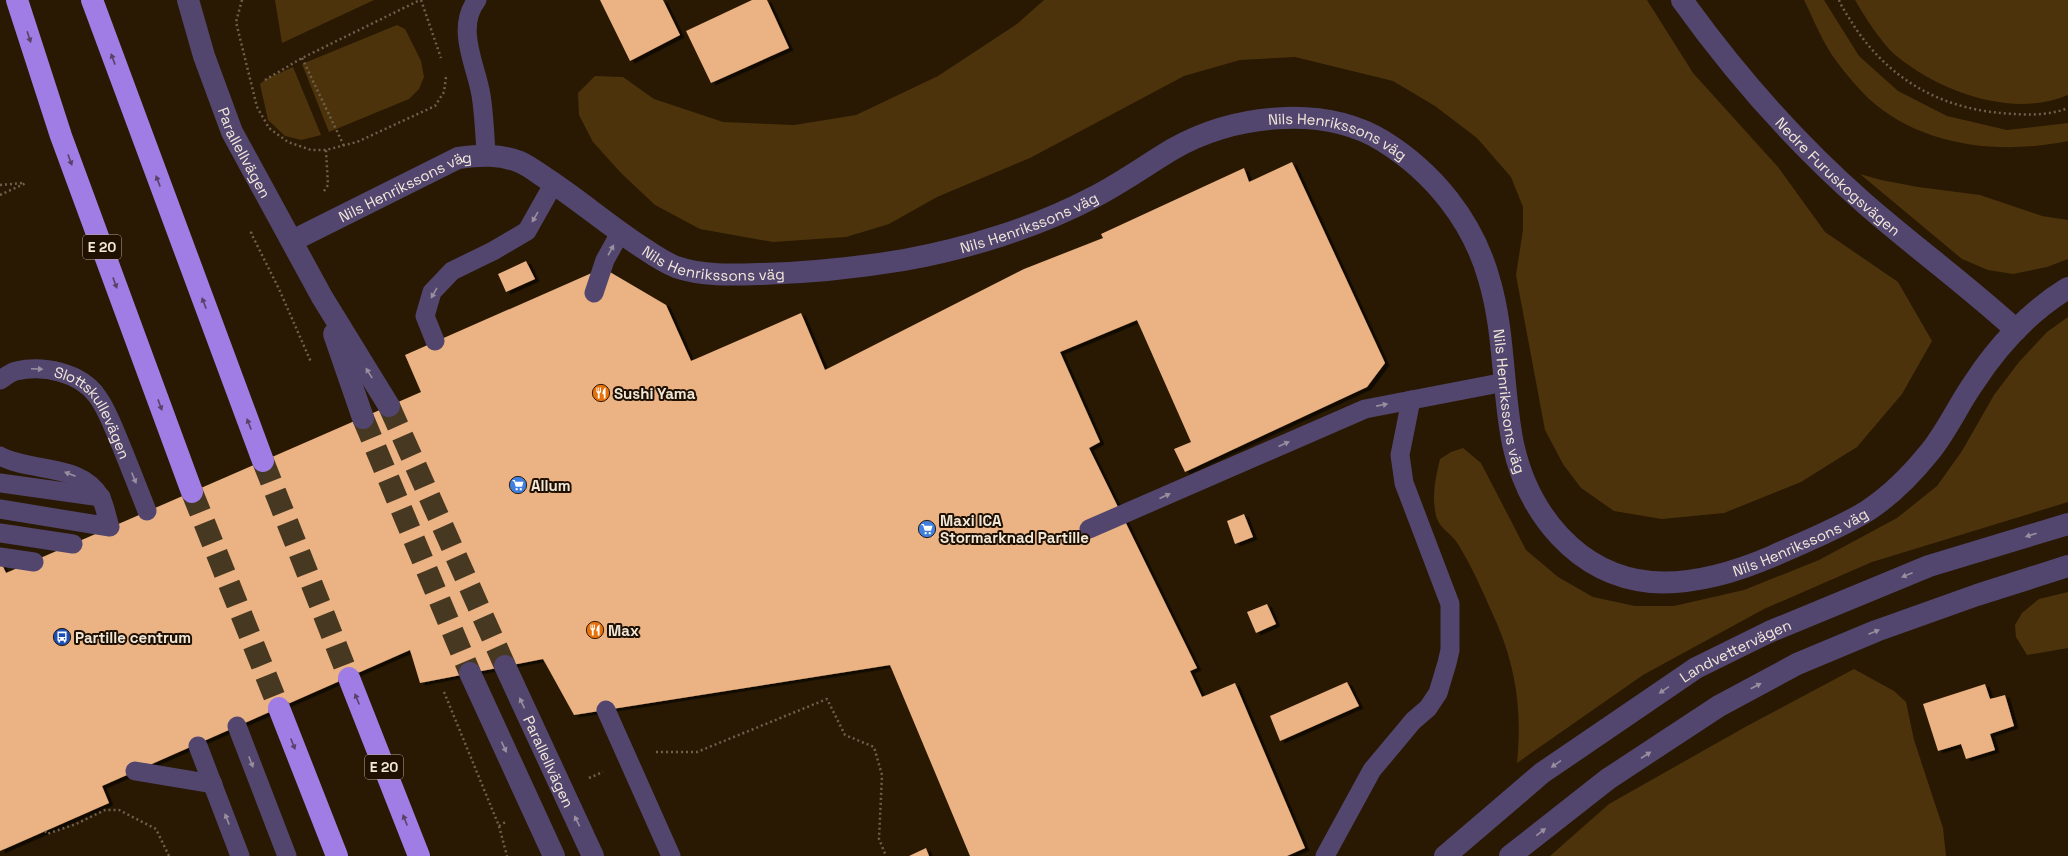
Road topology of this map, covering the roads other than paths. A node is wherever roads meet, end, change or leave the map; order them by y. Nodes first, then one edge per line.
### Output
1 (17, 0) edge
2 (92, 0) edge
3 (188, 0) edge
4 (476, 0) edge
5 (1682, 0) edge
6 (486, 154) junction
7 (554, 184) junction
8 (620, 233) junction
9 (292, 241) junction
10 (2068, 288) edge
11 (594, 293) dead end
12 (322, 297) junction
13 (2016, 330) junction
14 (435, 342) dead end
15 (0, 380) edge
16 (1505, 382) junction
17 (1411, 400) junction
18 (390, 406) tunnel mouth
19 (363, 418) tunnel mouth
20 (0, 456) edge
21 (263, 461) tunnel mouth
22 (0, 483) edge
23 (192, 492) tunnel mouth
24 (101, 498) junction
25 (0, 509) edge
26 (147, 511) dead end
27 (2068, 524) edge
28 (1089, 530) dead end
29 (0, 533) edge
30 (72, 544) dead end
31 (0, 557) edge
32 (34, 562) dead end
33 (2068, 566) edge
34 (505, 666) tunnel mouth
35 (470, 673) tunnel mouth
36 (349, 678) tunnel mouth
37 (278, 708) tunnel mouth
38 (606, 710) dead end
39 (238, 726) dead end
40 (195, 748) dead end
41 (135, 771) dead end
42 (213, 784) junction
43 (240, 856) edge
44 (287, 856) edge
45 (338, 856) edge
46 (419, 856) edge
47 (554, 856) edge
48 (594, 856) edge
49 (671, 856) edge
50 (1325, 856) edge
51 (1446, 856) edge
52 (1510, 856) edge

1 -> 23 highway, E 20
21 -> 2 highway
3 - 9 street, Parallellvägen
4 - 6 lane
5 - 13 street, Nedre Furuskogsvägen
6 - 7 street, Nils Henrikssons väg
6 - 9 street, Nils Henrikssons väg
7 - 8 street, Nils Henrikssons väg
7 -> 14 lane
11 -> 8 lane
8 - 16 street, Nils Henrikssons väg
9 - 12 street, Parallellvägen
10 - 13 street, Nils Henrikssons väg
18 -> 12 street, Parallellvägen
12 - 19 street, Parallellvägen
13 - 16 street, Nils Henrikssons väg
15 -> 26 lane, Slottskullevägen
16 - 17 lane
28 -> 17 lane
17 - 50 lane
24 -> 20 lane
22 - 24 lane
24 - 25 lane
27 -> 51 street, Landvettervägen
29 - 30 lane
31 - 32 lane
52 -> 33 street
48 -> 34 street, Parallellvägen
35 -> 47 street
46 -> 36 highway, E 20
37 -> 45 highway
38 - 49 lane
39 -> 44 lane
40 - 42 lane
41 - 42 lane
43 -> 42 lane

